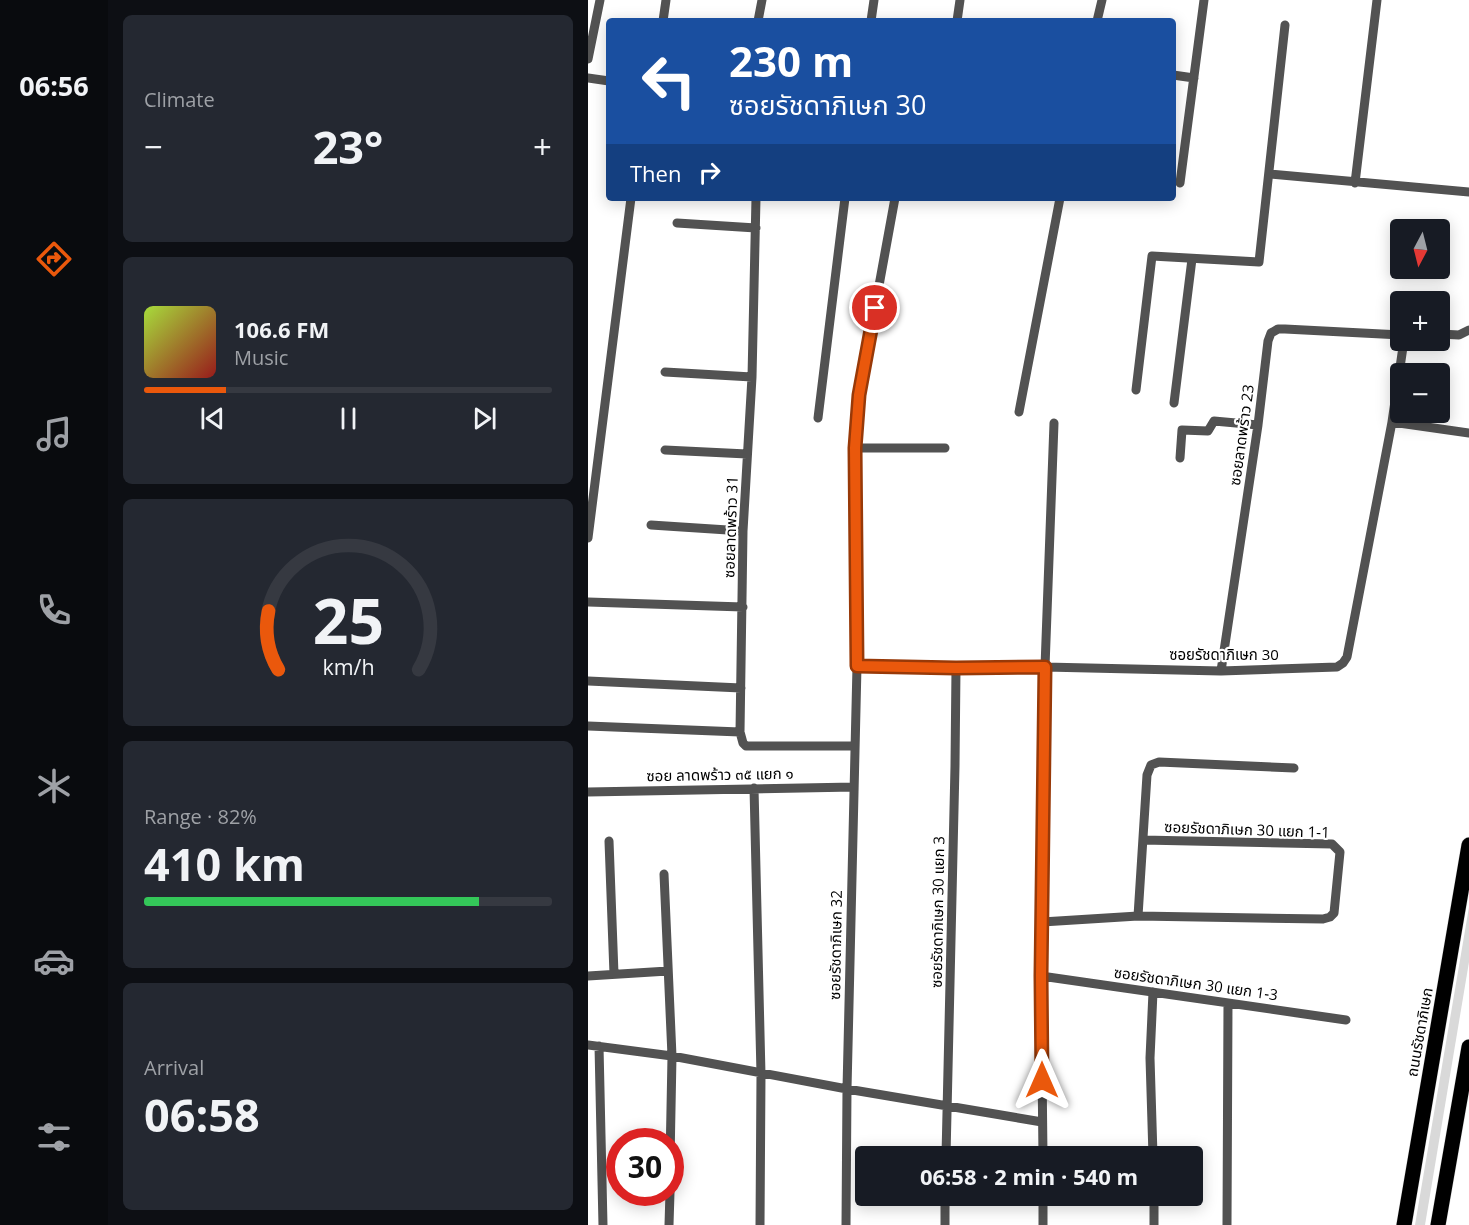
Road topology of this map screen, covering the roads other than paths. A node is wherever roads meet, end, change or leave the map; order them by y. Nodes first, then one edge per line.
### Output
1 (600, 0) edge
2 (666, 0) edge
3 (762, 0) edge
4 (874, 0) edge
5 (960, 0) edge
6 (1102, 0) edge
7 (1203, 0) edge
8 (1377, 0) edge
9 (663, 18) edge
10 (759, 18) edge
11 (871, 18) edge
12 (957, 18) edge
13 (1098, 18) edge
14 (1285, 25) dead end
15 (588, 59) edge
16 (1176, 75) edge
17 (588, 78) edge
18 (1194, 78) junction
19 (606, 81) edge
20 (1269, 174) junction
21 (1180, 183) dead end
22 (1355, 183) junction
23 (1469, 192) edge
24 (631, 201) edge
25 (756, 201) edge
26 (845, 201) edge
27 (894, 201) edge
28 (1059, 201) edge
29 (677, 223) dead end
30 (756, 228) junction
31 (1192, 259) junction
32 (1469, 330) edge
33 (1390, 334) edge
34 (1450, 335) edge
35 (665, 372) dead end
36 (752, 377) junction
37 (1136, 390) dead end
38 (1174, 403) dead end
39 (1019, 412) dead end
40 (818, 418) dead end
41 (1054, 423) dead end
42 (1392, 423) edge
43 (1399, 423) edge
44 (1258, 424) junction
45 (1469, 433) edge
46 (855, 448) junction
47 (945, 448) dead end
48 (665, 450) dead end
49 (747, 454) junction
50 (1180, 458) dead end
51 (651, 525) dead end
52 (743, 531) junction
53 (588, 538) edge
54 (588, 602) edge
55 (743, 608) junction
56 (857, 666) junction
57 (1045, 667) junction
58 (956, 668) junction
59 (1221, 671) junction
60 (588, 681) edge
61 (741, 688) junction
62 (588, 726) edge
63 (740, 732) junction
64 (855, 746) junction
65 (1294, 768) dead end
66 (854, 787) junction
67 (754, 788) junction
68 (588, 792) edge
69 (1143, 840) junction
70 (609, 841) dead end
71 (1469, 845) edge
72 (664, 874) dead end
73 (1138, 916) junction
74 (1042, 922) junction
75 (668, 971) junction
76 (614, 974) junction
77 (588, 976) edge
78 (1041, 976) junction
79 (1153, 992) junction
80 (1228, 1003) junction
81 (1346, 1020) dead end
82 (588, 1045) edge
83 (599, 1046) junction
84 (1469, 1047) edge
85 (672, 1056) junction
86 (761, 1074) junction
87 (847, 1089) junction
88 (947, 1106) junction
89 (1042, 1122) junction
90 (671, 1128) edge
91 (946, 1146) edge
92 (1042, 1146) edge
93 (1153, 1146) edge
94 (670, 1206) edge
95 (945, 1206) edge
96 (1043, 1206) edge
97 (1154, 1206) edge
98 (603, 1225) edge
99 (669, 1225) edge
100 (760, 1225) edge
101 (846, 1225) edge
102 (945, 1225) edge
103 (1043, 1225) edge
104 (1154, 1225) edge
105 (1227, 1225) edge
106 (1404, 1225) edge
107 (1438, 1225) edge

1 - 15 street
2 - 9 street
3 - 10 street
4 - 11 street
5 - 12 street
6 - 13 street
7 - 18 street
8 - 22 street
14 - 20 street
16 - 18 street
17 - 19 street
18 - 21 street
20 - 22 street
20 - 31 street
22 - 23 street
24 - 53 street
25 - 30 street, ซอยลาดพร้าว 31
26 - 40 street
27 - 46 street, ซอยรัชดาภิเษก 32
28 - 39 street
29 - 30 street
30 - 36 street, ซอยลาดพร้าว 31
31 - 37 street
31 - 38 street
32 - 34 street
33 - 44 street, ซอยลาดพร้าว 23
35 - 36 street
36 - 49 street, ซอยลาดพร้าว 31
41 - 57 street
42 - 59 street, ซอยรัชดาภิเษก 30
43 - 45 street
44 - 50 street
44 - 59 street, ซอยลาดพร้าว 23
46 - 47 street
46 - 56 street, ซอยรัชดาภิเษก 32
48 - 49 street
49 - 52 street, ซอยลาดพร้าว 31
51 - 52 street
52 - 55 street, ซอยลาดพร้าว 31
54 - 55 street
55 - 61 street, ซอยลาดพร้าว 31
56 - 58 street, ซอยรัชดาภิเษก 30
56 - 64 street, ซอยรัชดาภิเษก 32
57 - 58 street, ซอยรัชดาภิเษก 30
57 - 59 street, ซอยรัชดาภิเษก 30
57 - 74 street
58 - 88 street, ซอยรัชดาภิเษก 30 แยก 3
60 - 61 street
61 - 63 street, ซอยลาดพร้าว 31
62 - 63 street
63 - 64 street
64 - 66 street, ซอยรัชดาภิเษก 32
65 - 69 street, ซอยรัชดาภิเษก 30 แยก 1-1
66 - 67 street, ซอย ลาดพร้าว ๓๕ แยก ๑
66 - 87 street, ซอยรัชดาภิเษก 32
67 - 68 street, ซอย ลาดพร้าว ๓๕ แยก ๑
67 - 86 street
69 - 73 street, ซอยรัชดาภิเษก 30 แยก 1-1
69 - 73 street, ซอยรัชดาภิเษก 30 แยก 1-1
70 - 76 street
71 - 106 main road, ถนนรัชดาภิเษก
72 - 75 street
73 - 74 street, ซอยรัชดาภิเษก 30 แยก 1-1
74 - 78 street
75 - 76 street
75 - 85 street
76 - 77 street
78 - 79 street, ซอยรัชดาภิเษก 30 แยก 1-3
78 - 89 street
79 - 80 street, ซอยรัชดาภิเษก 30 แยก 1-3
79 - 93 street
80 - 81 street, ซอยรัชดาภิเษก 30 แยก 1-3
80 - 105 street
82 - 83 street
83 - 85 street
83 - 98 street
84 - 107 main road
85 - 86 street
85 - 90 street
86 - 87 street
86 - 100 street
87 - 88 street
87 - 101 street, ซอยรัชดาภิเษก 32
88 - 89 street
88 - 91 street, ซอยรัชดาภิเษก 30 แยก 3
89 - 92 street
94 - 99 street
95 - 102 street
96 - 103 street
97 - 104 street

